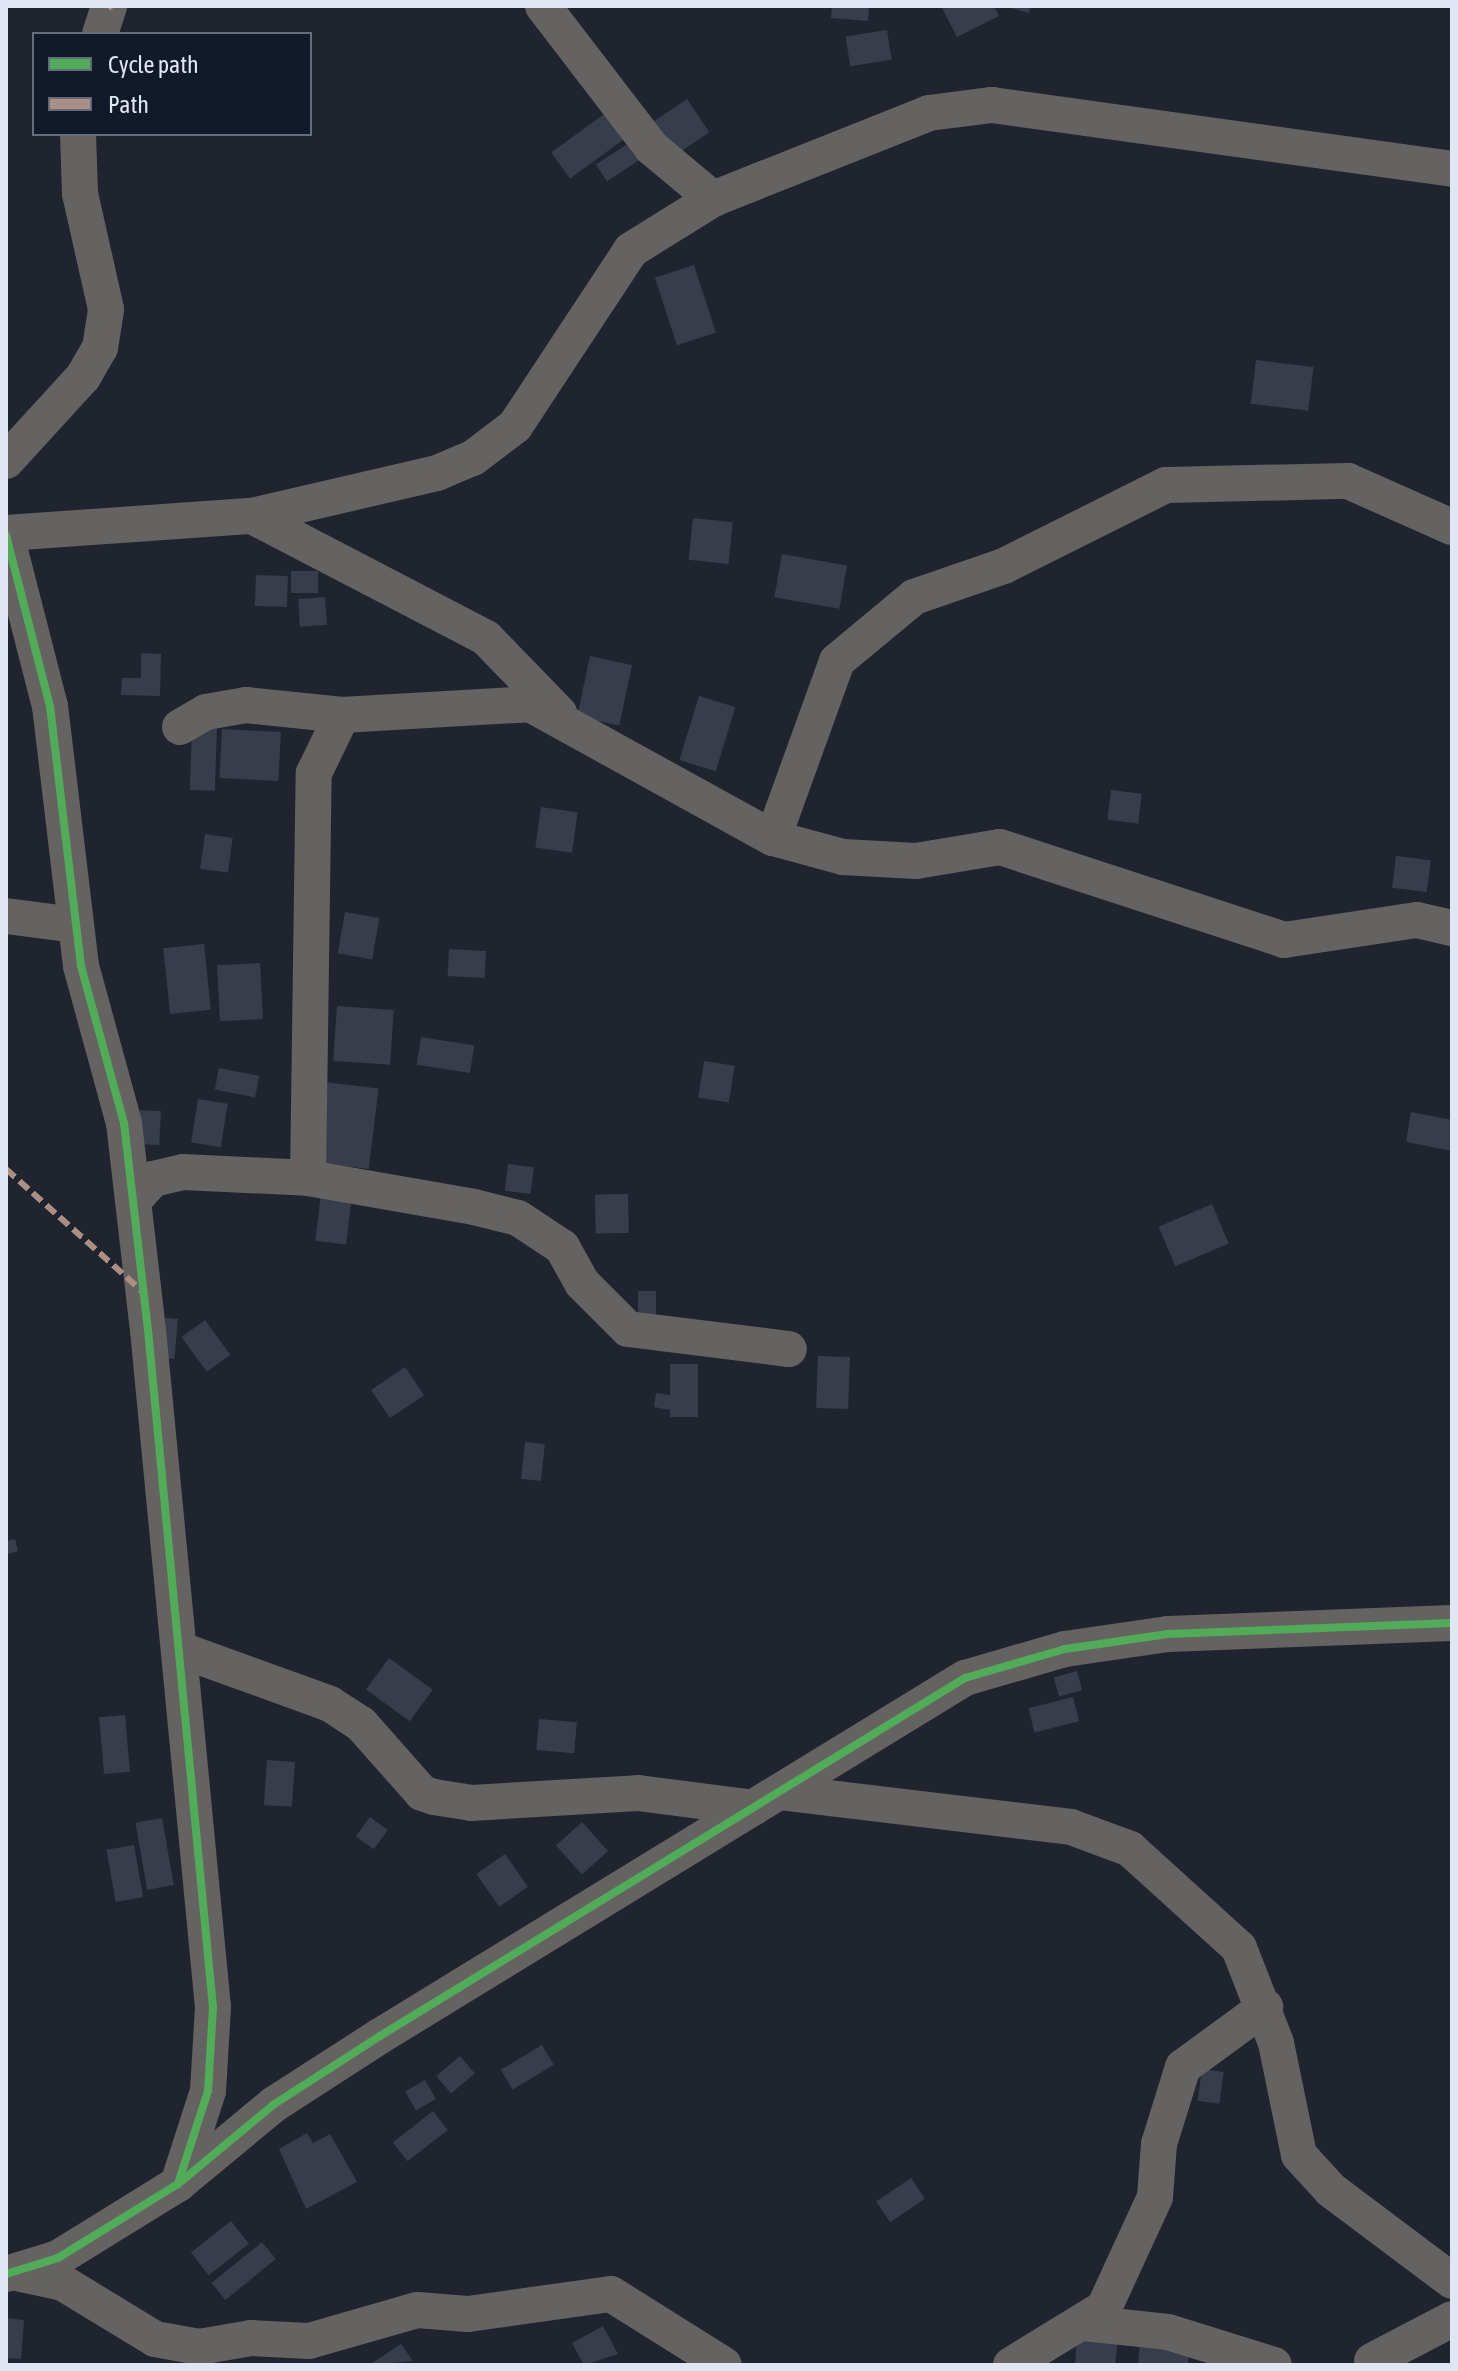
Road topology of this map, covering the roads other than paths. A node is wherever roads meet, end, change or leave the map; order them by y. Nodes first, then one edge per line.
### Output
1 (109, 6) edge
2 (543, 6) edge
3 (101, 32) edge
4 (78, 136) edge
5 (1452, 169) edge
6 (713, 199) junction
7 (6, 461) edge
8 (252, 516) junction
9 (1452, 527) edge
10 (6, 534) edge
11 (342, 715) junction
12 (562, 717) junction
13 (180, 727) dead end
14 (773, 838) junction
15 (6, 916) edge
16 (75, 925) junction
17 (1452, 928) edge
18 (308, 1178) junction
19 (134, 1200) junction
20 (789, 1349) dead end
21 (1452, 1623) edge
22 (181, 1650) junction
23 (787, 1793) junction
24 (753, 1808) junction
25 (1265, 2007) junction
26 (178, 2184) junction
27 (8, 2273) edge
28 (1452, 2281) edge
29 (1452, 2319) edge
30 (1084, 2323) junction
31 (1375, 2364) edge
32 (724, 2365) edge
33 (1011, 2365) edge
34 (1274, 2365) edge

1 - 3 street
2 - 6 street
4 - 7 street
5 - 6 street
6 - 8 street
8 - 10 street
8 - 12 street
9 - 14 street
10 - 16 street
11 - 12 street
11 - 13 street
11 - 18 street
12 - 14 street
14 - 17 street
15 - 16 street
16 - 19 street
18 - 19 street
18 - 20 street
19 - 22 street
21 - 23 street
22 - 24 street
22 - 26 street
23 - 24 street
23 - 25 street
24 - 26 street
25 - 28 street
25 - 30 street
26 - 27 street
27 - 32 street
29 - 31 street
30 - 33 street
30 - 34 street

